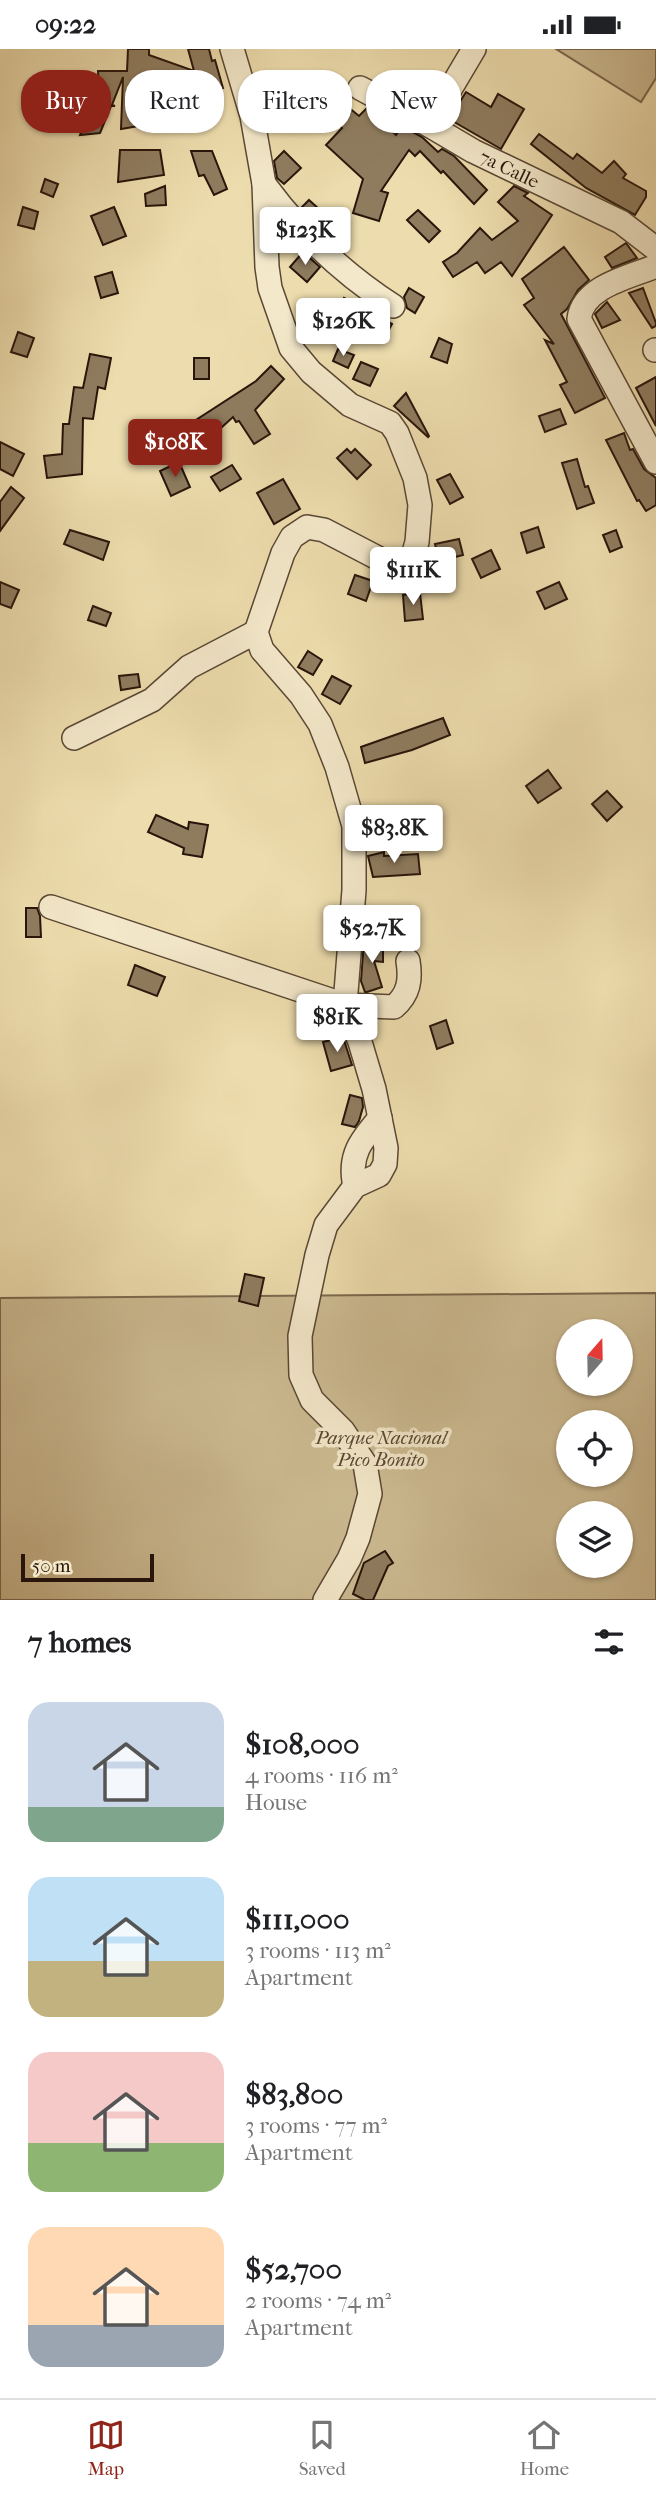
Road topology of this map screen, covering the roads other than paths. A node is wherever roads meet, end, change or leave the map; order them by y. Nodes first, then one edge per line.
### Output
1 (232, 49) edge
2 (474, 49) edge
3 (461, 71) edge
4 (360, 88) dead end
5 (366, 91) edge
6 (443, 133) edge
7 (264, 184) junction
8 (656, 249) edge
9 (656, 266) edge
10 (393, 306) dead end
11 (656, 462) edge
12 (256, 632) junction
13 (75, 738) dead end
14 (51, 907) dead end
15 (408, 961) dead end
16 (345, 1005) junction
17 (380, 1118) junction
18 (355, 1186) junction
19 (325, 1600) edge

1 - 7 street
2 - 3 street
4 - 5 street, 7a Calle
6 - 8 street, 7a Calle
7 - 10 street
7 - 12 street
9 - 11 street
12 - 13 street
12 - 16 street
14 - 16 street
15 - 16 street
16 - 17 street
17 - 18 street
17 - 18 street
18 - 19 street

